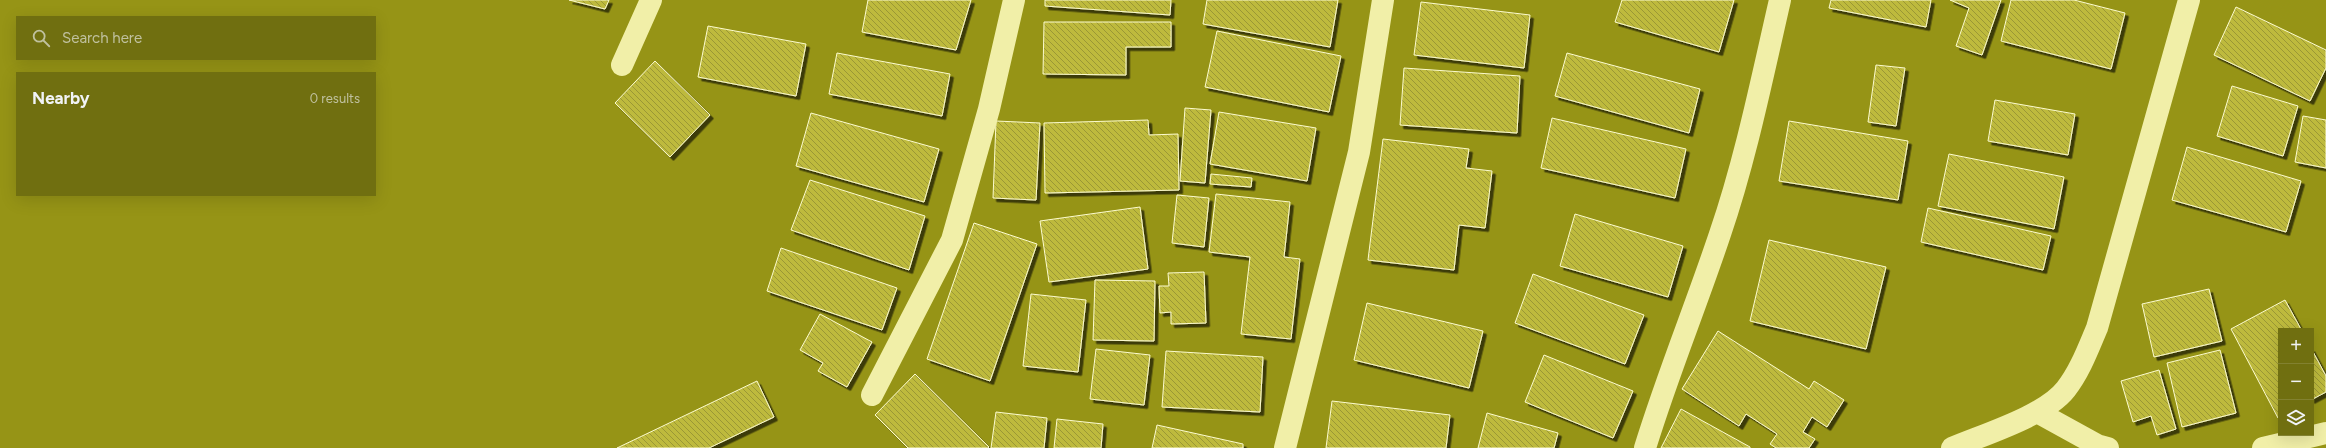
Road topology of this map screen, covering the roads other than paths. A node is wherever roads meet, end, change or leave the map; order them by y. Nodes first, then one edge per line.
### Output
1 (651, 0) edge
2 (1014, 0) edge
3 (1383, 0) edge
4 (1780, 0) edge
5 (2189, 0) edge
6 (622, 65) dead end
7 (872, 395) dead end
8 (2037, 412) junction
9 (2326, 433) edge
10 (1285, 448) edge
11 (1645, 448) edge
12 (1952, 448) edge
13 (2108, 448) edge
14 (2263, 448) edge

1 - 6 street
2 - 7 street
3 - 10 street
4 - 11 street
5 - 8 street
8 - 12 street
8 - 13 street
9 - 14 street

